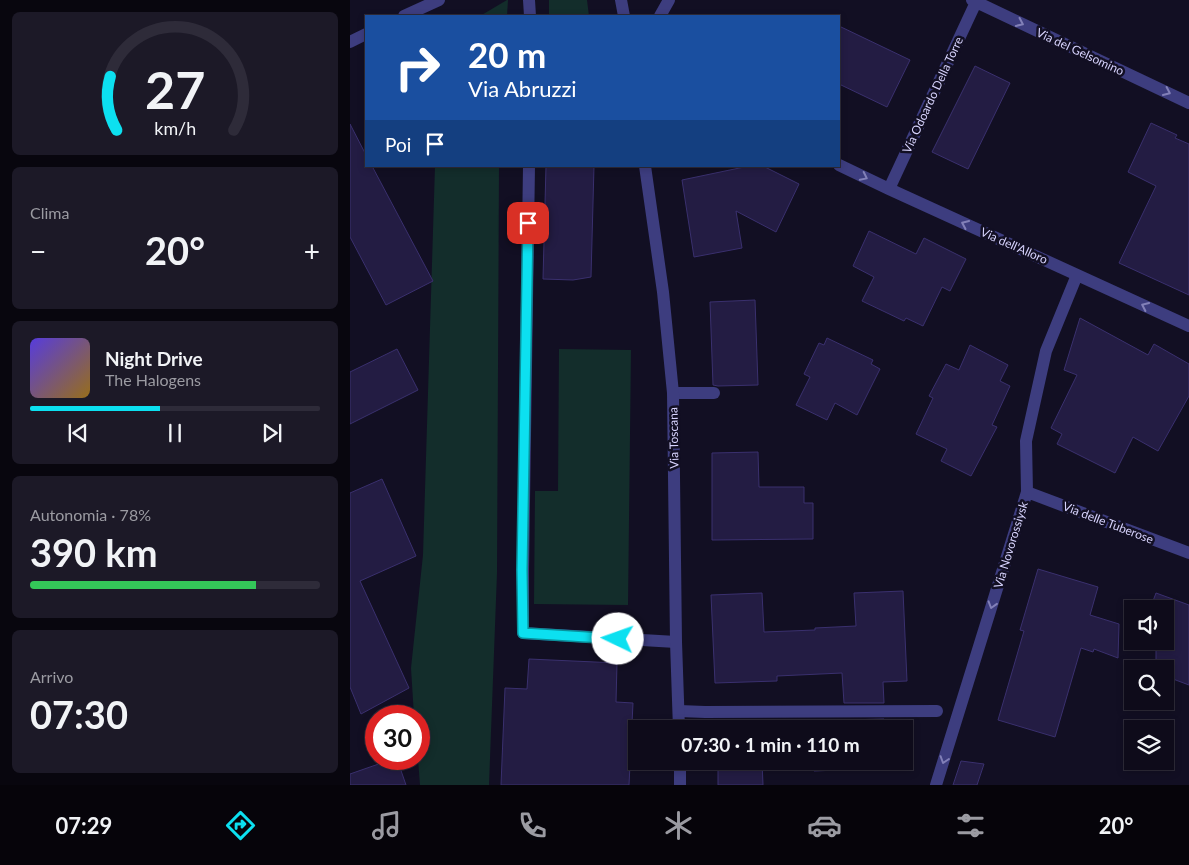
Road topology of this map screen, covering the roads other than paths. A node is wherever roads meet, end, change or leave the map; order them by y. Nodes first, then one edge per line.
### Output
1 (439, 0) edge
2 (529, 0) edge
3 (621, 0) edge
4 (669, 0) edge
5 (975, 1) edge
6 (406, 15) edge
7 (530, 15) edge
8 (624, 15) edge
9 (661, 15) edge
10 (365, 34) edge
11 (350, 42) edge
12 (1189, 103) edge
13 (840, 166) edge
14 (529, 167) edge
15 (645, 167) edge
16 (889, 190) junction
17 (1077, 275) junction
18 (1189, 326) edge
19 (673, 393) junction
20 (714, 393) dead end
21 (1027, 492) junction
22 (1189, 553) edge
23 (676, 642) junction
24 (679, 710) junction
25 (937, 711) dead end
26 (679, 720) edge
27 (680, 770) edge
28 (680, 785) edge
29 (936, 785) edge

1 - 6 street
2 - 7 street
3 - 8 street
4 - 9 street
5 -> 12 street, Via del Gelsomino
5 - 16 street, Via Odoardo Della Torre
10 - 11 street
13 -> 16 street, Via dell'Alloro
14 - 23 street
15 - 19 street, Via Toscana
17 -> 16 street, Via dell'Alloro
18 -> 17 street, Via dell'Alloro
17 - 21 street, Via Novorossiysk
19 - 20 street
19 - 23 street, Via Toscana
21 - 22 street, Via delle Tuberose
21 -> 29 street, Via Novorossiysk
23 - 24 street, Via Toscana
24 - 25 street
24 - 26 street, Via Toscana
27 - 28 street

